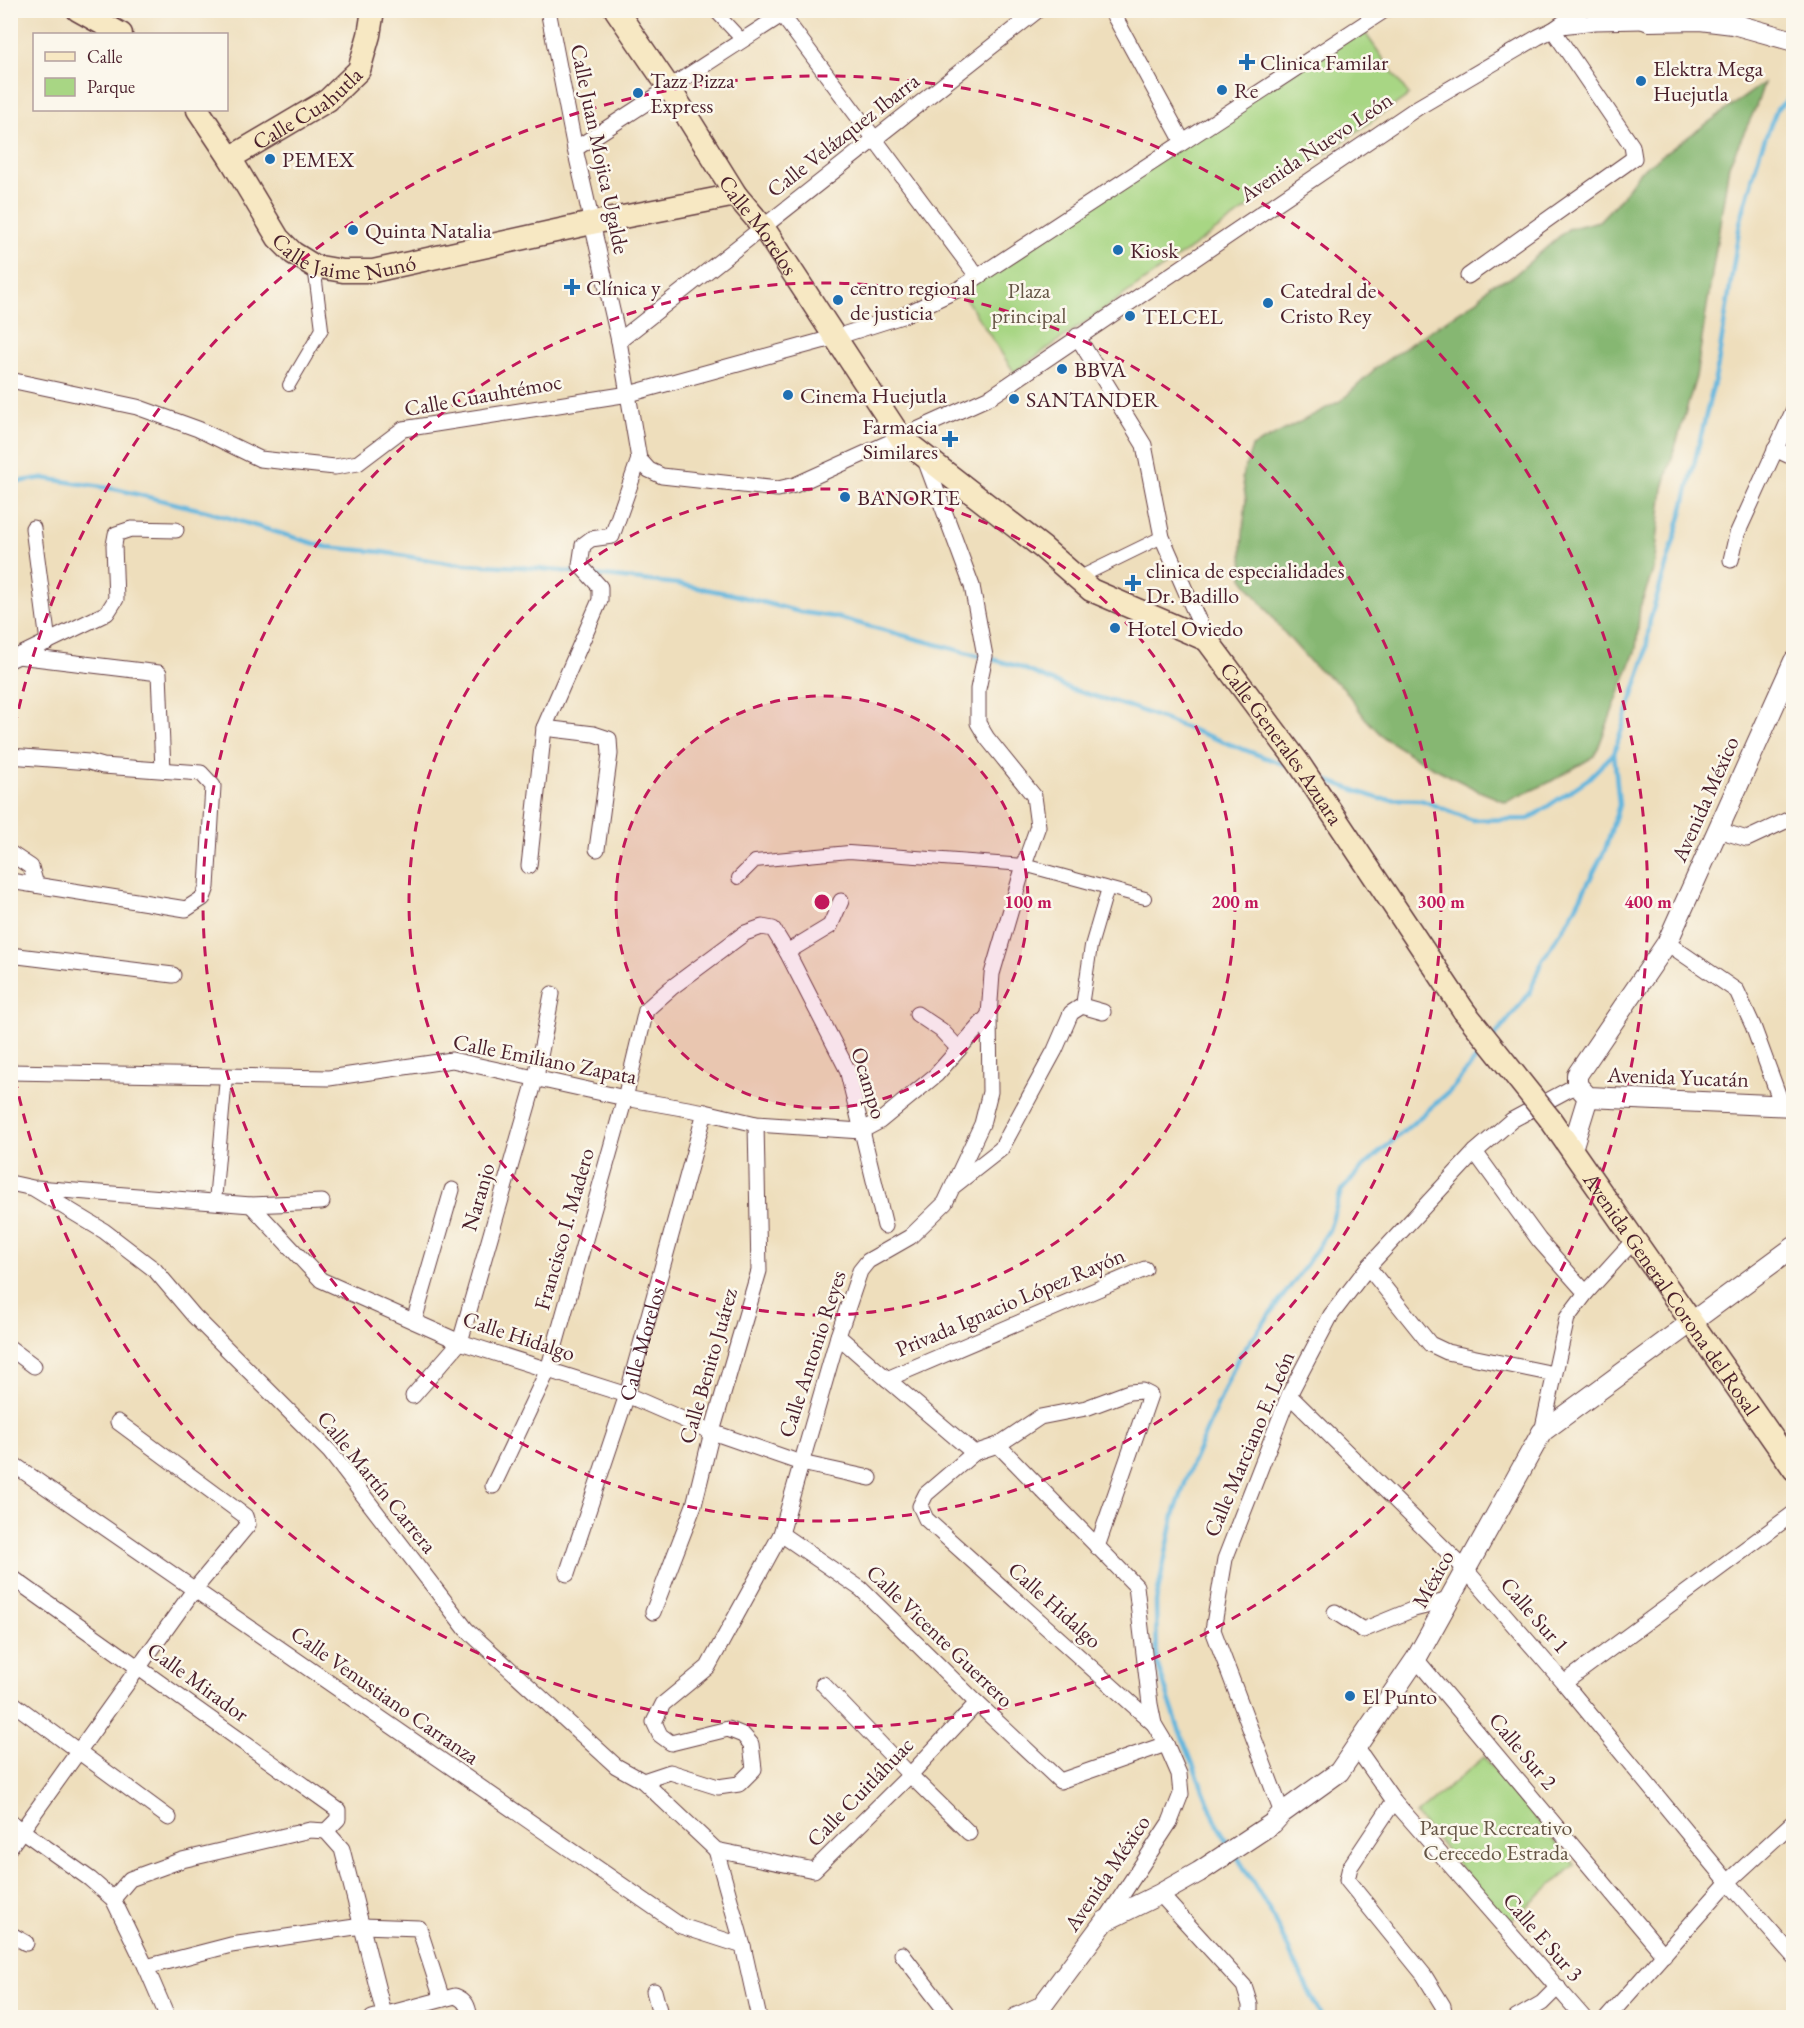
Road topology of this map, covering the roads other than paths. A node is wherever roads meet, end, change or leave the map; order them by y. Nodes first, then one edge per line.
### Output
1 (78, 10) edge
2 (373, 10) edge
3 (548, 10) edge
4 (616, 10) edge
5 (714, 10) edge
6 (1038, 10) edge
7 (1111, 10) edge
8 (1385, 10) edge
9 (1581, 10) edge
10 (1622, 10) edge
11 (1741, 10) edge
12 (785, 13) edge
13 (1366, 16) edge
14 (1649, 21) junction
15 (1707, 21) junction
16 (1553, 30) junction
17 (119, 33) edge
18 (743, 41) junction
19 (1794, 41) edge
20 (670, 89) junction
21 (199, 111) edge
22 (874, 138) junction
23 (1183, 142) junction
24 (575, 149) junction
25 (230, 158) junction
26 (736, 195) junction
27 (592, 223) junction
28 (763, 227) junction
29 (314, 266) junction
30 (977, 276) junction
31 (1468, 276) dead end
32 (1077, 336) junction
33 (836, 338) junction
34 (619, 341) junction
35 (10, 380) edge
36 (289, 385) dead end
37 (629, 394) junction
38 (1794, 409) edge
39 (901, 438) junction
40 (1775, 449) junction
41 (924, 457) junction
42 (1794, 458) edge
43 (644, 464) junction
44 (33, 528) dead end
45 (176, 530) dead end
46 (1162, 537) junction
47 (1731, 560) dead end
48 (1078, 578) junction
49 (1208, 640) junction
50 (48, 642) junction
51 (14, 658) edge
52 (1794, 661) edge
53 (544, 728) junction
54 (10, 756) edge
55 (164, 770) junction
56 (1794, 817) edge
57 (1718, 830) junction
58 (597, 849) dead end
59 (10, 853) edge
60 (1024, 865) junction
61 (529, 866) dead end
62 (738, 878) dead end
63 (10, 881) edge
64 (36, 885) junction
65 (1108, 888) junction
66 (1145, 898) dead end
67 (841, 901) dead end
68 (1667, 943) junction
69 (788, 952) junction
70 (10, 955) edge
71 (173, 975) dead end
72 (552, 994) dead end
73 (1082, 1006) junction
74 (645, 1010) joint
75 (1103, 1012) dead end
76 (918, 1014) dead end
77 (988, 1015) junction
78 (959, 1049) junction
79 (10, 1072) edge
80 (226, 1077) junction
81 (536, 1077) junction
82 (1581, 1086) junction
83 (625, 1098) junction
84 (1788, 1106) edge
85 (705, 1112) junction
86 (1550, 1119) joint
87 (756, 1124) junction
88 (861, 1131) junction
89 (1572, 1149) junction
90 (1475, 1152) junction
91 (10, 1183) edge
92 (953, 1187) junction
93 (33, 1188) junction
94 (452, 1190) dead end
95 (215, 1202) junction
96 (322, 1202) dead end
97 (251, 1204) junction
98 (885, 1226) dead end
99 (1635, 1239) junction
100 (1794, 1247) edge
101 (1368, 1267) junction
102 (1145, 1269) dead end
103 (1586, 1293) junction
104 (414, 1321) junction
105 (1693, 1322) junction
106 (838, 1336) junction
107 (460, 1342) junction
108 (10, 1348) edge
109 (34, 1366) dead end
110 (548, 1370) junction
111 (1554, 1374) junction
112 (887, 1379) junction
113 (627, 1395) junction
114 (1289, 1395) junction
115 (413, 1396) dead end
116 (118, 1422) dead end
117 (712, 1432) junction
118 (1542, 1432) junction
119 (998, 1444) junction
120 (974, 1452) junction
121 (10, 1462) edge
122 (801, 1463) junction
123 (1794, 1469) edge
124 (870, 1478) dead end
125 (493, 1486) dead end
126 (1794, 1513) edge
127 (781, 1534) junction
128 (1097, 1547) junction
129 (1466, 1570) junction
130 (567, 1574) dead end
131 (10, 1576) edge
132 (194, 1590) junction
133 (1450, 1600) junction
134 (653, 1612) dead end
135 (1335, 1612) dead end
136 (1416, 1659) junction
137 (139, 1667) junction
138 (1564, 1683) junction
139 (823, 1684) dead end
140 (10, 1701) edge
141 (977, 1703) junction
142 (1155, 1724) junction
143 (1166, 1744) junction
144 (1356, 1747) junction
145 (80, 1751) junction
146 (910, 1775) junction
147 (643, 1781) junction
148 (1394, 1801) junction
149 (169, 1818) dead end
150 (1277, 1818) junction
151 (1791, 1824) dead end
152 (16, 1826) edge
153 (326, 1831) junction
154 (969, 1833) dead end
155 (10, 1847) edge
156 (716, 1850) junction
157 (1728, 1881) junction
158 (1160, 1894) junction
159 (113, 1899) junction
160 (1105, 1921) junction
161 (362, 1926) junction
162 (10, 1934) edge
163 (26, 1943) dead end
164 (743, 1946) junction
165 (902, 1954) dead end
166 (1664, 1955) junction
167 (1794, 1957) edge
168 (146, 1967) junction
169 (1558, 1987) junction
170 (654, 1991) dead end
171 (442, 1999) junction
172 (1039, 2012) edge
173 (381, 2017) edge
174 (168, 2018) edge
175 (470, 2018) edge
176 (661, 2018) edge
177 (759, 2018) edge
178 (951, 2018) edge
179 (1016, 2018) edge
180 (1250, 2018) edge
181 (1445, 2018) edge
182 (1516, 2018) edge
183 (1584, 2018) edge
184 (1607, 2018) edge

1 - 17 main road
2 - 25 main road, Calle Cuahutla
3 - 24 street, Calle Juan Mojica Ugalde
4 - 20 main road, Calle Morelos
5 - 18 street
6 - 22 street, Calle Velázquez Ibarra
7 - 23 street
8 - 13 street, Calle Cuauhtémoc
9 - 16 street
10 - 14 street
11 - 15 street
12 - 18 street
12 - 22 street
13 - 23 street, Calle Cuauhtémoc
14 - 15 street, Avenida Nuevo León
14 - 16 street, Avenida Nuevo León
15 - 19 street, Avenida Nuevo León
16 - 31 street
16 - 32 street, Avenida Nuevo León
18 - 20 street
20 - 24 street
20 - 26 main road, Calle Morelos
21 - 25 main road, Calle Jaime Nunó
22 - 28 street, Calle Velázquez Ibarra
22 - 30 street
23 - 30 street, Calle Cuauhtémoc
24 - 27 street, Calle Juan Mojica Ugalde
25 - 29 main road, Calle Jaime Nunó
26 - 27 main road, Calle Jaime Nunó
26 - 28 main road, Calle Morelos
27 - 29 main road, Calle Jaime Nunó
27 - 34 street, Calle Juan Mojica Ugalde
28 - 33 main road, Calle Morelos
28 - 34 street, Calle Velázquez Ibarra
29 - 36 street
30 - 33 street, Calle Cuauhtémoc
32 - 39 street, Avenida Nuevo León
32 - 46 street, Calle Generales Azuara
33 - 37 street, Calle Cuauhtémoc
33 - 39 main road, Calle Morelos
34 - 37 street, Calle Juan Mojica Ugalde
35 - 37 street, Calle Cuauhtémoc
37 - 43 street, Calle Juan Mojica Ugalde
38 - 40 street
39 - 41 main road, Calle Morelos
39 - 43 street
40 - 42 street
40 - 47 street
41 - 48 main road, Calle Morelos
41 - 60 street, Calle Antonio Reyes
43 - 53 street
44 - 50 street
45 - 50 street
46 - 48 street
46 - 49 street, Calle Generales Azuara
48 - 49 main road, Calle Morelos
49 - 86 main road, Calle Generales Azuara, bridge
50 - 51 street
51 - 55 street
52 - 57 street, Avenida México
53 - 58 street
53 - 61 street
54 - 55 street
55 - 64 street
56 - 57 street
57 - 68 street, Avenida México
59 - 64 street
60 - 62 street
60 - 65 street
60 - 77 street, Calle Antonio Reyes
63 - 64 street
65 - 66 street
65 - 73 street
67 - 69 street
68 - 82 street, Avenida México
68 - 84 street
69 - 74 street, Ocampo
69 - 88 street, Ocampo
70 - 71 street
72 - 81 street, Naranjo
73 - 75 street
73 - 92 street
74 - 83 street, Francisco I. Madero
76 - 78 street
77 - 78 street
77 - 92 street, Calle Antonio Reyes
78 - 88 street
79 - 80 street, Calle Emiliano Zapata
80 - 81 street, Calle Emiliano Zapata
80 - 95 street
81 - 83 street, Calle Emiliano Zapata
81 - 107 street, Naranjo
82 - 84 street, Avenida Yucatán
82 - 89 street, Avenida México
82 - 90 street, Calle Marciano E. León
83 - 85 street, Calle Emiliano Zapata
83 - 110 street, Francisco I. Madero
85 - 87 street, Calle Emiliano Zapata
85 - 113 street, Calle Morelos
86 - 89 main road, Avenida General Corona del Rosal
87 - 88 street, Calle Emiliano Zapata
87 - 117 street, Calle Benito Juárez
88 - 98 street, Ocampo
89 - 99 main road, Avenida General Corona del Rosal
90 - 101 street, Calle Marciano E. León
90 - 103 street
91 - 93 street, Calle Martín Carrera
92 - 106 street, Calle Antonio Reyes
93 - 95 street
93 - 147 street, Calle Martín Carrera
94 - 104 street
95 - 97 street
96 - 97 street
97 - 104 street, Calle Hidalgo
99 - 103 street
99 - 105 main road, Avenida General Corona del Rosal
100 - 105 street, México
101 - 111 street
101 - 114 street, Calle Marciano E. León
102 - 112 street, Privada Ignacio López Rayón
103 - 111 street
104 - 107 street, Calle Hidalgo
105 - 118 street, México
105 - 123 main road, Avenida General Corona del Rosal
106 - 112 street, Privada Ignacio López Rayón
106 - 122 street, Calle Antonio Reyes
107 - 110 street, Calle Hidalgo
107 - 115 street, Naranjo
108 - 109 street
110 - 113 street, Calle Hidalgo
110 - 125 street, Francisco I. Madero
111 - 118 street
112 - 120 street
113 - 117 street, Calle Hidalgo
113 - 130 street, Calle Morelos
114 - 129 street, Calle Sur 1
114 - 150 street, Calle Marciano E. León
116 - 132 street
117 - 122 street, Calle Hidalgo
117 - 134 street, Calle Benito Juárez
118 - 129 street, México
119 - 120 street
119 - 128 street
119 - 128 street
120 - 142 street, Calle Hidalgo
121 - 132 street, Calle Venustiano Carranza
122 - 124 street, Calle Hidalgo
122 - 127 street, Calle Antonio Reyes
126 - 138 street
127 - 141 street, Calle Vicente Guerrero
127 - 147 street, Calle Antonio Reyes
128 - 142 street
129 - 133 street, México
129 - 138 street, Calle Sur 1
131 - 137 street, Calle Mirador
132 - 137 street
132 - 164 street, Calle Venustiano Carranza
133 - 135 street
133 - 136 street, México
136 - 144 street, México
136 - 166 street, Calle Sur 2
137 - 145 street
137 - 153 street, Calle Mirador
138 - 157 street, Calle Sur 1
139 - 146 street
140 - 145 street
141 - 143 street, Calle Vicente Guerrero
141 - 146 street, Calle Cuitláhuac
142 - 143 street, Avenida México
143 - 160 street, Avenida México
144 - 148 street, Calle E Sur 3
144 - 150 street, México
145 - 149 street
145 - 152 street
146 - 154 street
146 - 156 street, Calle Cuitláhuac
147 - 156 street
148 - 169 street, Calle E Sur 3
148 - 181 street
150 - 158 street, México
151 - 157 street
152 - 155 street
152 - 159 street
153 - 159 street
153 - 161 street
156 - 164 street
157 - 166 street
157 - 167 street
158 - 160 street, México
158 - 180 street
159 - 168 street
160 - 172 street, Avenida México
161 - 168 street
161 - 171 street
161 - 173 street
162 - 163 street
164 - 177 street
165 - 178 street
166 - 184 street
168 - 174 street
169 - 182 street
169 - 183 street, Calle E Sur 3
170 - 176 street
171 - 173 street
171 - 175 street
172 - 179 street

